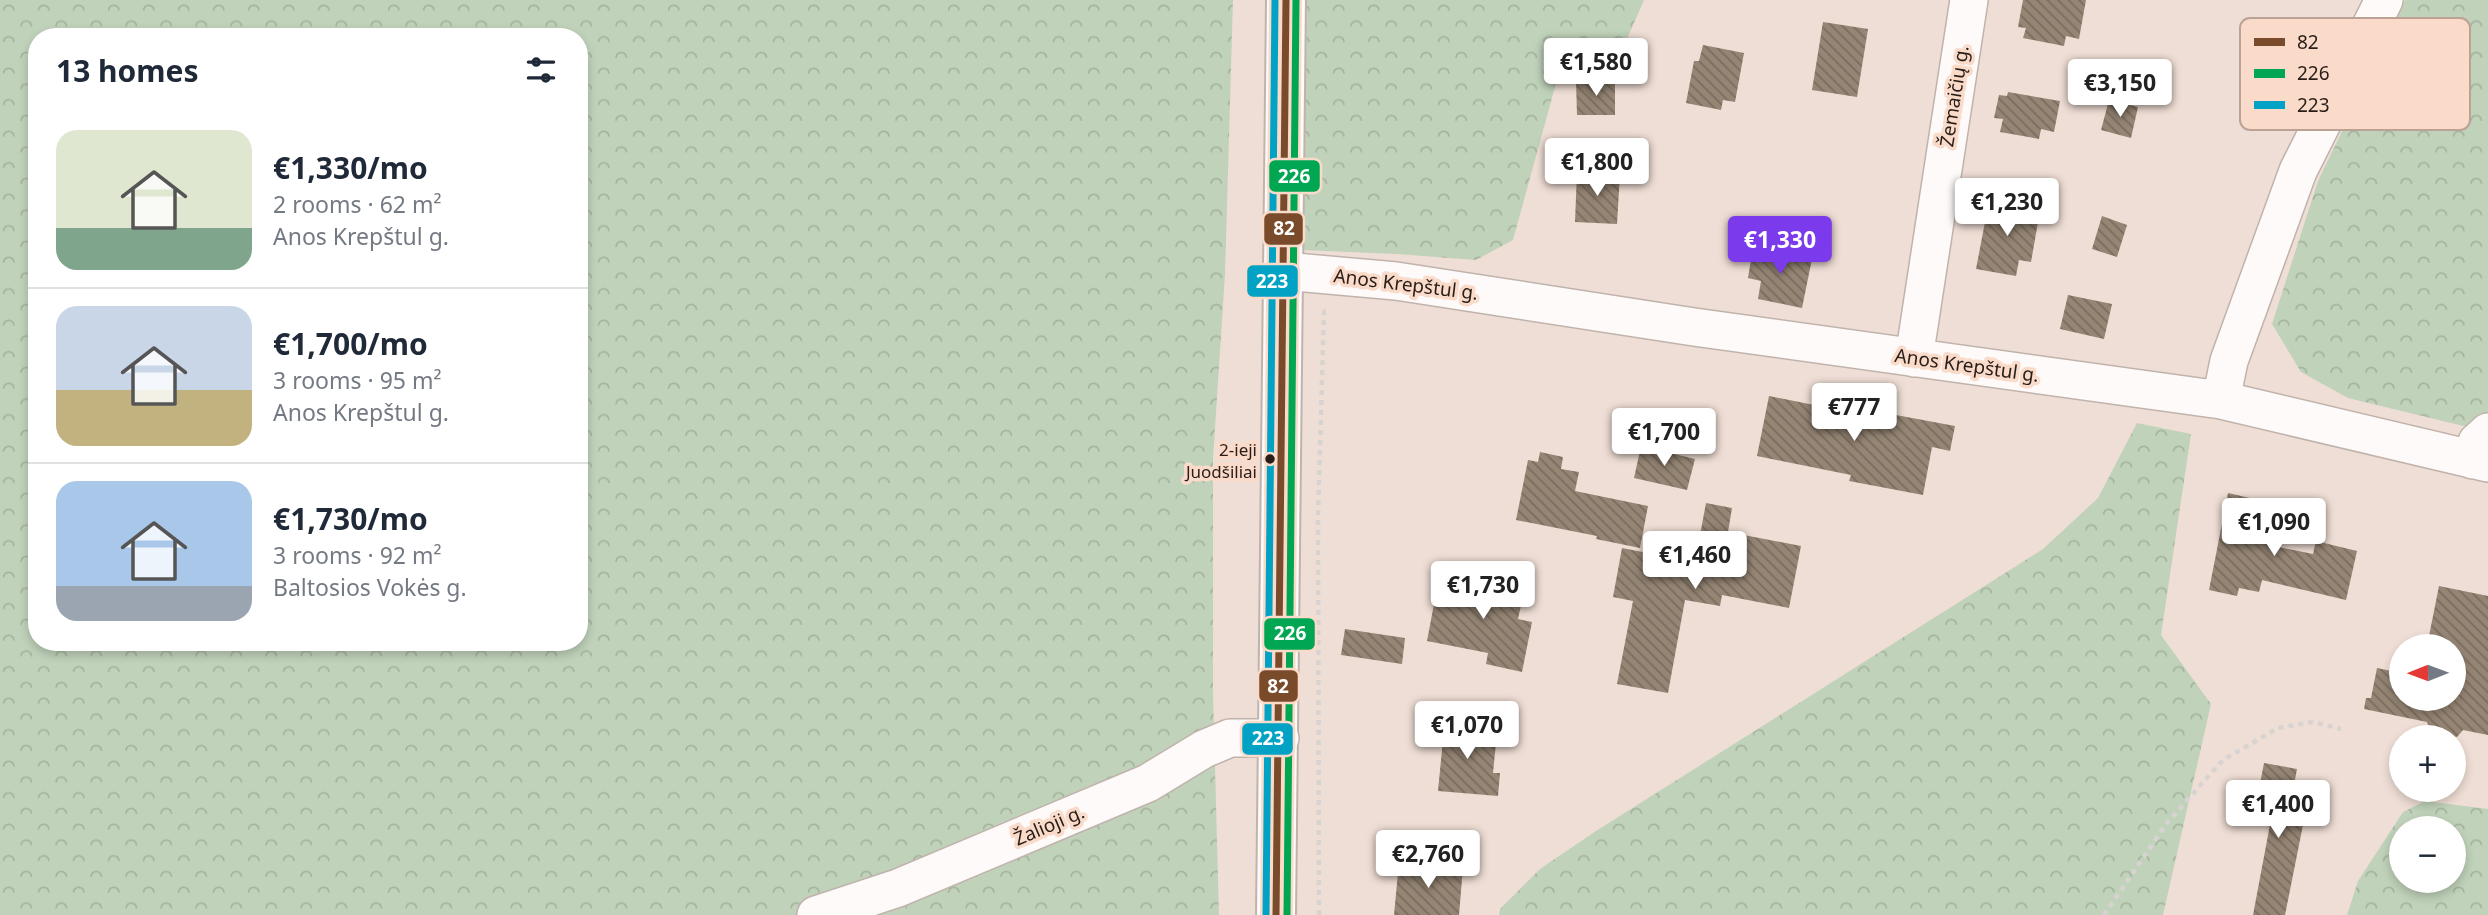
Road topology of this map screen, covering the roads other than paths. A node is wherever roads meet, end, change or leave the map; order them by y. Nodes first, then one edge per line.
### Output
1 (1286, 0) edge
2 (1969, 0) edge
3 (2384, 0) edge
4 (2375, 18) edge
5 (2319, 130) edge
6 (1284, 271) junction
7 (1914, 358) junction
8 (2221, 400) junction
9 (2483, 452) edge
10 (1280, 738) junction
11 (816, 915) edge
12 (1276, 915) edge

1 - 6 main road
2 - 7 street, Žemaičių g.
3 - 4 street
5 - 8 street
6 - 7 street, Anos Krepštul g.
6 - 10 main road
7 - 8 street, Anos Krepštul g.
8 - 9 street, Anos Krepštul g.
10 - 11 street, Žalioji g.
10 - 12 main road

